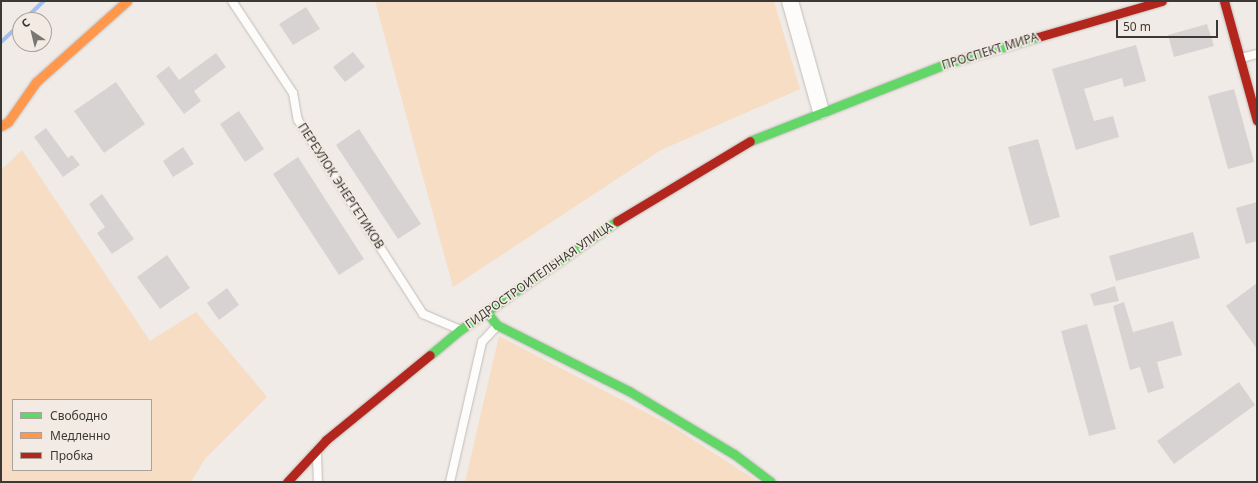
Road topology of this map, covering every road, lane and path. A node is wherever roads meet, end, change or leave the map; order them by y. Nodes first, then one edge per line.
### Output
1 (126, 1) edge
2 (232, 1) edge
3 (790, 1) edge
4 (1162, 1) edge
5 (1224, 1) edge
6 (1257, 54) edge
7 (1240, 58) junction
8 (821, 111) junction
9 (1257, 121) edge
10 (1, 126) edge
11 (486, 311) junction
12 (497, 325) junction
13 (460, 330) junction
14 (317, 450) junction
15 (287, 482) edge
16 (318, 482) edge
17 (450, 482) edge
18 (771, 482) edge

1 - 10 street
2 - 13 lane, ПЕРЕУЛОК ЭНЕРГЕТИКОВ
3 - 8 street
4 - 8 street, ПРОСПЕКТ МИРА
5 - 7 street
6 - 7 lane
7 - 9 street
8 - 11 street, ГИДРОСТРОИТЕЛЬНАЯ УЛИЦА
11 - 12 street
11 - 13 street, ГИДРОСТРОИТЕЛЬНАЯ УЛИЦА
12 - 17 lane
12 - 18 street
13 - 14 street, ГИДРОСТРОИТЕЛЬНАЯ УЛИЦА
14 - 15 street, ГИДРОСТРОИТЕЛЬНАЯ УЛИЦА
14 - 16 lane

